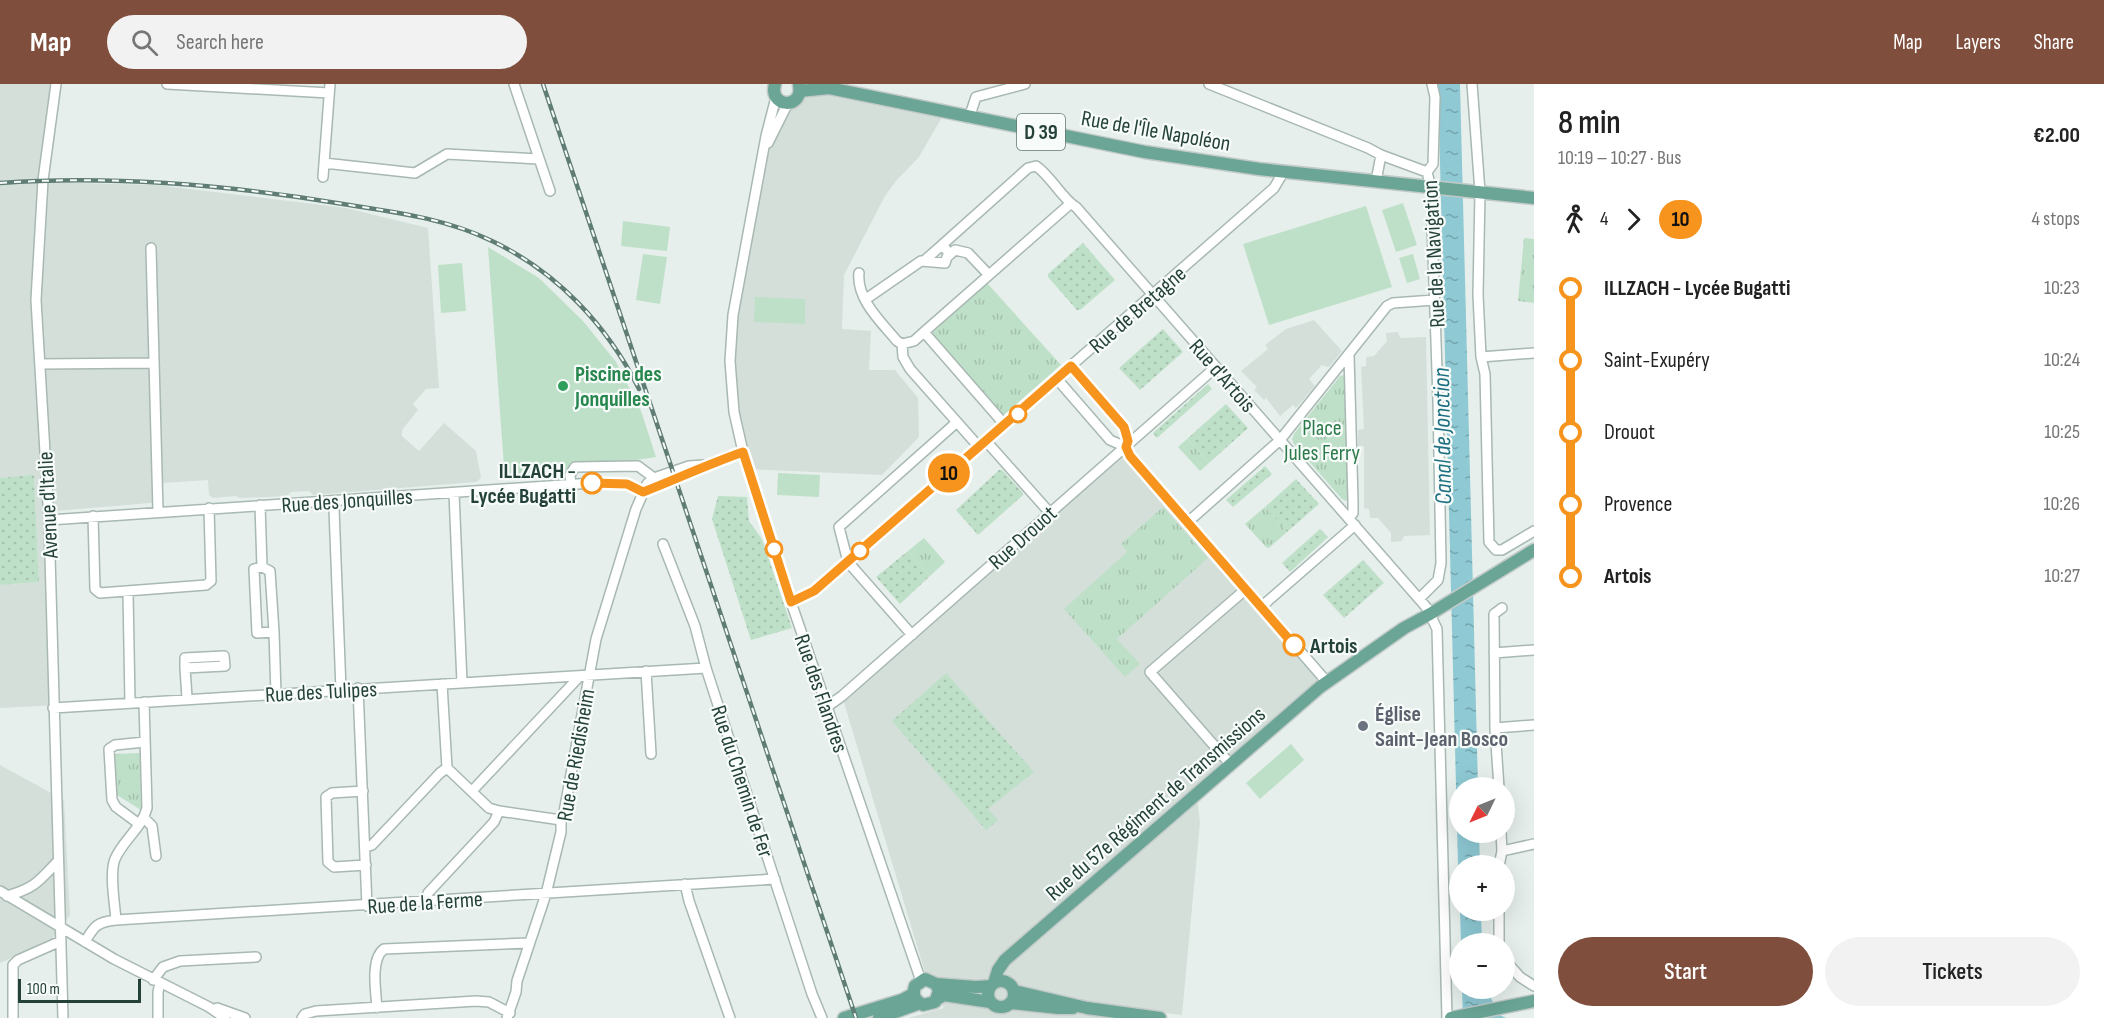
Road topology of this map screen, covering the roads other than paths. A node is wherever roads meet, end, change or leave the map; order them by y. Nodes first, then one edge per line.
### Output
1 (56, 84) edge
2 (167, 84) edge
3 (514, 84) edge
4 (775, 84) edge
5 (1025, 84) edge
6 (1209, 84) edge
7 (1432, 84) edge
8 (1472, 84) edge
9 (826, 86) edge
10 (330, 88) edge
11 (799, 88) edge
12 (776, 97) junction
13 (788, 103) junction
14 (969, 117) junction
15 (764, 153) junction
16 (1381, 155) junction
17 (538, 159) junction
18 (324, 163) junction
19 (1284, 171) junction
20 (1427, 172) junction
21 (323, 177) dead end
22 (1376, 181) junction
23 (1434, 187) junction
24 (550, 191) dead end
25 (1476, 192) junction
26 (1534, 198) edge
27 (1070, 204) junction
28 (942, 245) junction
29 (151, 248) dead end
30 (950, 254) junction
31 (925, 260) junction
32 (859, 273) dead end
33 (988, 274) junction
34 (1153, 295) junction
35 (866, 299) junction
36 (1434, 300) junction
37 (924, 332) junction
38 (902, 344) junction
39 (1534, 353) edge
40 (1349, 355) junction
41 (1481, 357) junction
42 (153, 363) junction
43 (40, 364) junction
44 (1071, 366) junction
45 (1216, 367) junction
46 (1057, 379) junction
47 (957, 422) junction
48 (1005, 425) junction
49 (1280, 440) junction
50 (983, 444) junction
51 (1126, 447) junction
52 (743, 452) junction
53 (704, 465) junction
54 (654, 478) junction
55 (571, 485) junction
56 (643, 492) junction
57 (454, 493) junction
58 (260, 505) junction
59 (209, 508) junction
60 (334, 508) dead end
61 (158, 512) junction
62 (1050, 513) junction
63 (93, 516) junction
64 (49, 520) junction
65 (1352, 521) junction
66 (1188, 522) junction
67 (1534, 531) edge
68 (663, 544) dead end
69 (1534, 550) edge
70 (848, 562) junction
71 (262, 567) junction
72 (1246, 589) junction
73 (128, 592) junction
74 (791, 602) junction
75 (1261, 607) junction
76 (1426, 607) junction
77 (1502, 608) dead end
78 (274, 632) junction
79 (912, 635) junction
80 (1534, 650) edge
81 (1494, 653) junction
82 (185, 668) dead end
83 (706, 668) junction
84 (646, 671) junction
85 (584, 676) junction
86 (559, 678) junction
87 (1327, 682) junction
88 (462, 683) junction
89 (442, 684) junction
90 (358, 688) junction
91 (341, 690) junction
92 (567, 690) junction
93 (276, 694) junction
94 (585, 696) junction
95 (187, 698) junction
96 (144, 702) junction
97 (130, 703) junction
98 (828, 706) junction
99 (53, 708) junction
100 (1534, 725) edge
101 (1495, 728) junction
102 (145, 742) junction
103 (651, 754) dead end
104 (1231, 765) junction
105 (447, 768) junction
106 (1498, 777) edge
107 (363, 791) junction
108 (472, 791) junction
109 (499, 811) junction
110 (561, 820) junction
111 (142, 821) junction
112 (1502, 843) edge
113 (1534, 844) edge
114 (366, 847) junction
115 (1503, 851) junction
116 (1502, 855) edge
117 (156, 856) dead end
118 (57, 861) junction
119 (366, 865) junction
120 (775, 879) junction
121 (685, 884) junction
122 (4, 893) edge
123 (546, 894) junction
124 (426, 901) junction
125 (367, 906) junction
126 (116, 920) junction
127 (62, 927) junction
128 (61, 941) junction
129 (85, 942) junction
130 (530, 943) junction
131 (255, 957) dead end
132 (1515, 971) edge
133 (157, 981) junction
134 (921, 981) junction
135 (936, 984) junction
136 (1534, 986) edge
137 (1004, 989) junction
138 (917, 998) junction
139 (937, 999) junction
140 (1534, 1001) edge
141 (990, 1002) junction
142 (209, 1007) junction
143 (377, 1008) junction
144 (508, 1015) edge
145 (1452, 1017) edge
146 (13, 1018) edge
147 (63, 1018) edge
148 (158, 1018) edge
149 (225, 1018) edge
150 (245, 1018) edge
151 (302, 1018) edge
152 (730, 1018) edge
153 (822, 1018) edge
154 (844, 1018) edge
155 (879, 1018) edge
156 (1160, 1018) edge

1 - 43 street, Avenue d'Italie
2 - 10 street
3 - 17 street
4 - 12 main road
5 - 14 street
6 - 16 street
7 - 20 street, Rue de la Navigation
8 - 25 street
9 - 11 main road, Rue de l'Île Napoléon / D 39
9 - 14 main road, Rue de l'Île Napoléon / D 39
10 - 18 street
11 - 13 main road
12 - 13 main road
12 - 15 street, Rue des Flandres
13 - 15 street, Rue des Flandres
14 - 19 main road, Rue de l'Île Napoléon / D 39
15 - 52 street, Rue des Flandres
16 - 20 street
16 - 22 street
17 - 18 street
17 - 24 street
18 - 21 street
19 - 22 main road, Rue de l'Île Napoléon / D 39
19 - 34 street, Rue de Bretagne
20 - 23 street, Rue de la Navigation
22 - 23 main road, Rue de l'Île Napoléon / D 39
23 - 25 main road, D 39
23 - 36 street, Rue de la Navigation
25 - 26 main road, D 39
25 - 41 street
27 - 28 street, Rue d'Artois
27 - 33 street
27 - 34 street, Rue d'Artois
28 - 30 street
28 - 31 street
29 - 42 street
30 - 31 street
30 - 33 street
31 - 35 street
32 - 35 street
33 - 37 street
34 - 44 street, Rue de Bretagne
34 - 45 street, Rue d'Artois
35 - 38 street
36 - 40 street
36 - 76 street, Rue de la Navigation
37 - 38 street
37 - 48 street
38 - 47 street
39 - 41 street
40 - 49 street
40 - 65 street
41 - 67 street
42 - 43 street
42 - 61 street
43 - 64 street, Avenue d'Italie
44 - 46 street, Rue de Bretagne
44 - 51 street
45 - 49 street, Rue d'Artois
45 - 51 street, Rue Drouot
46 - 48 street, Rue de Bretagne
46 - 51 street
47 - 50 street
47 - 70 street
48 - 50 street, Rue de Bretagne
49 - 65 street, Rue d'Artois
49 - 66 street
50 - 62 street
50 - 70 street, Rue de Bretagne
51 - 62 street, Rue Drouot
51 - 66 street
52 - 53 street
52 - 74 street, Rue des Flandres
53 - 54 street
53 - 56 street
54 - 55 street
54 - 56 street, Rue de Riedisheim
55 - 56 street, Rue des Jonquilles
55 - 57 street, Rue des Jonquilles
56 - 85 street, Rue de Riedisheim
57 - 58 street, Rue des Jonquilles
57 - 88 street
58 - 59 street, Rue des Jonquilles
58 - 71 street
59 - 61 street, Rue des Jonquilles
59 - 73 street
60 - 91 street
61 - 63 street, Rue des Jonquilles
62 - 79 street, Rue Drouot
63 - 64 street, Rue des Jonquilles
63 - 73 street
64 - 99 street, Avenue d'Italie
65 - 75 street
65 - 76 street, Rue d'Artois
66 - 72 street
68 - 83 street, Rue du Chemin de Fer
69 - 76 main road
70 - 74 street, Rue de Bretagne
70 - 79 street
71 - 78 street
71 - 78 street
72 - 75 street
72 - 104 street
73 - 97 street
74 - 98 street, Rue des Flandres
75 - 87 street
76 - 87 main road, Rue du 57e Régiment de Transmissions
76 - 145 street
77 - 81 street
78 - 93 street
79 - 98 street, Rue Drouot
80 - 81 street
81 - 101 street
82 - 95 street
83 - 84 street, Rue des Tulipes
83 - 120 street, Rue du Chemin de Fer
84 - 85 street, Rue des Tulipes
84 - 103 street
85 - 86 street, Rue des Tulipes
85 - 92 street
85 - 94 street, Rue de Riedisheim
86 - 88 street, Rue des Tulipes
86 - 92 street
87 - 104 main road, Rue du 57e Régiment de Transmissions
88 - 89 street, Rue des Tulipes
89 - 90 street, Rue des Tulipes
89 - 105 street
90 - 91 street, Rue des Tulipes
90 - 107 street
91 - 93 street, Rue des Tulipes
92 - 94 street
92 - 108 street
93 - 95 street, Rue des Tulipes
94 - 110 street, Rue de Riedisheim
95 - 96 street, Rue des Tulipes
96 - 97 street, Rue des Tulipes
96 - 102 street
97 - 99 street, Rue des Tulipes
98 - 134 street, Rue des Flandres
99 - 118 street, Avenue d'Italie
100 - 101 street
101 - 106 street
102 - 111 street
102 - 111 street
104 - 137 main road, Rue du 57e Régiment de Transmissions
105 - 108 street
105 - 114 street
107 - 114 street
107 - 119 street
108 - 109 street
109 - 110 street
109 - 124 street
110 - 123 street, Rue de Riedisheim
111 - 117 street
111 - 126 street
112 - 115 street
113 - 115 street
114 - 119 street
115 - 116 street
118 - 122 street
118 - 127 street, Avenue d'Italie
119 - 125 street
120 - 121 street, Rue de la Ferme
120 - 153 street, Rue du Chemin de Fer
121 - 123 street, Rue de la Ferme
121 - 152 street
122 - 127 street
123 - 124 street, Rue de la Ferme
123 - 130 street, Rue de Riedisheim
124 - 125 street, Rue de la Ferme
125 - 126 street, Rue de la Ferme
126 - 129 street, Rue de la Ferme
127 - 128 street, Avenue d'Italie
127 - 129 street
128 - 146 street
128 - 147 street, Avenue d'Italie
129 - 133 street
130 - 143 street
130 - 144 street, Rue de Riedisheim
131 - 133 street
132 - 136 street
133 - 142 street
133 - 148 street
134 - 135 main road
134 - 138 main road
135 - 137 main road
135 - 139 main road
137 - 141 main road
137 - 141 main road
137 - 156 main road
138 - 139 main road
138 - 154 main road
138 - 155 main road
139 - 141 main road
140 - 145 main road
142 - 149 street
142 - 150 street
143 - 144 street
143 - 151 street

